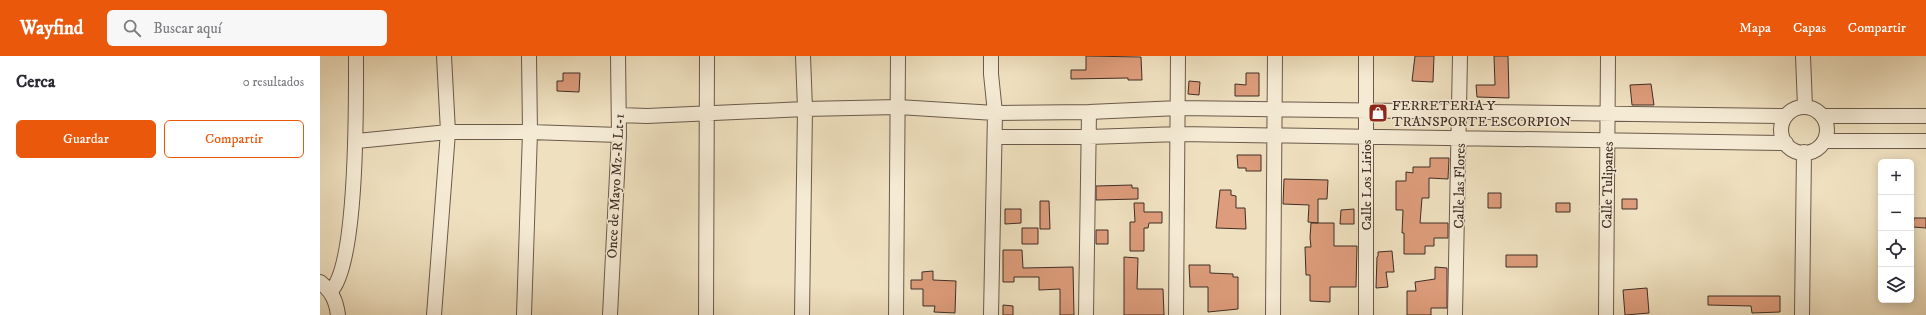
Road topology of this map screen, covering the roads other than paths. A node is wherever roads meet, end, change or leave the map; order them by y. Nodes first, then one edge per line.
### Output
1 (356, 56) edge
2 (444, 56) edge
3 (529, 56) edge
4 (618, 56) edge
5 (707, 56) edge
6 (803, 56) edge
7 (898, 56) edge
8 (991, 56) edge
9 (1178, 56) edge
10 (1275, 56) edge
11 (1366, 56) edge
12 (1460, 56) edge
13 (1608, 56) edge
14 (1803, 56) edge
15 (1805, 107) junction
16 (898, 108) junction
17 (1179, 108) junction
18 (805, 109) junction
19 (1275, 110) junction
20 (1366, 111) junction
21 (1089, 112) junction
22 (1460, 112) junction
23 (706, 113) junction
24 (995, 113) junction
25 (1608, 113) junction
26 (619, 115) junction
27 (1786, 116) junction
28 (1823, 116) junction
29 (1926, 116) edge
30 (448, 132) junction
31 (530, 132) junction
32 (1179, 134) junction
33 (619, 135) junction
34 (1275, 136) junction
35 (995, 137) junction
36 (1089, 137) junction
37 (1366, 138) junction
38 (1460, 139) junction
39 (357, 141) junction
40 (1608, 141) junction
41 (1926, 141) edge
42 (1824, 142) junction
43 (1786, 143) junction
44 (1804, 152) junction
45 (320, 282) edge
46 (331, 291) junction
47 (338, 315) edge
48 (434, 315) edge
49 (524, 315) edge
50 (610, 315) edge
51 (706, 315) edge
52 (802, 315) edge
53 (896, 315) edge
54 (991, 315) edge
55 (1086, 315) edge
56 (1176, 315) edge
57 (1273, 315) edge
58 (1366, 315) edge
59 (1456, 315) edge
60 (1606, 315) edge
61 (1802, 315) edge

1 - 39 street
2 - 30 street
3 - 31 street
4 - 26 street, Once de Mayo Mz-R Lt-1
5 - 23 street
6 - 18 street
7 - 16 street
8 - 24 street
9 - 17 street
10 - 19 street
11 - 20 street, Calle Los Lirios
12 - 22 street, Calle las Flores
13 - 25 street, Calle Tulipanes
14 - 15 street
15 - 27 street
15 - 28 street
16 - 18 street
16 - 24 street
16 - 53 street
17 - 19 street
17 - 21 street
17 - 32 street
18 - 23 street
18 - 52 street
19 - 20 street
19 - 34 street
20 - 22 street
20 - 37 street, Calle Los Lirios
21 - 24 street
21 - 36 street
22 - 25 street
22 - 38 street, Calle las Flores
23 - 26 street
23 - 51 street
24 - 35 street
25 - 27 street
25 - 40 street, Calle Tulipanes
26 - 33 street, Once de Mayo Mz-R Lt-1
27 - 43 street
28 - 29 street
28 - 42 street
30 - 31 street
30 - 39 street
30 - 48 street
31 - 33 street
31 - 49 street
32 - 34 street
32 - 36 street
32 - 56 street
33 - 50 street, Once de Mayo Mz-R Lt-1
34 - 37 street
34 - 57 street
35 - 36 street
35 - 54 street
36 - 55 street
37 - 38 street
37 - 58 street, Calle Los Lirios
38 - 40 street
38 - 59 street, Calle las Flores
39 - 46 street
40 - 43 street
40 - 60 street, Calle Tulipanes
41 - 42 street
42 - 44 street
43 - 44 street
44 - 61 street
45 - 46 street
46 - 47 street

